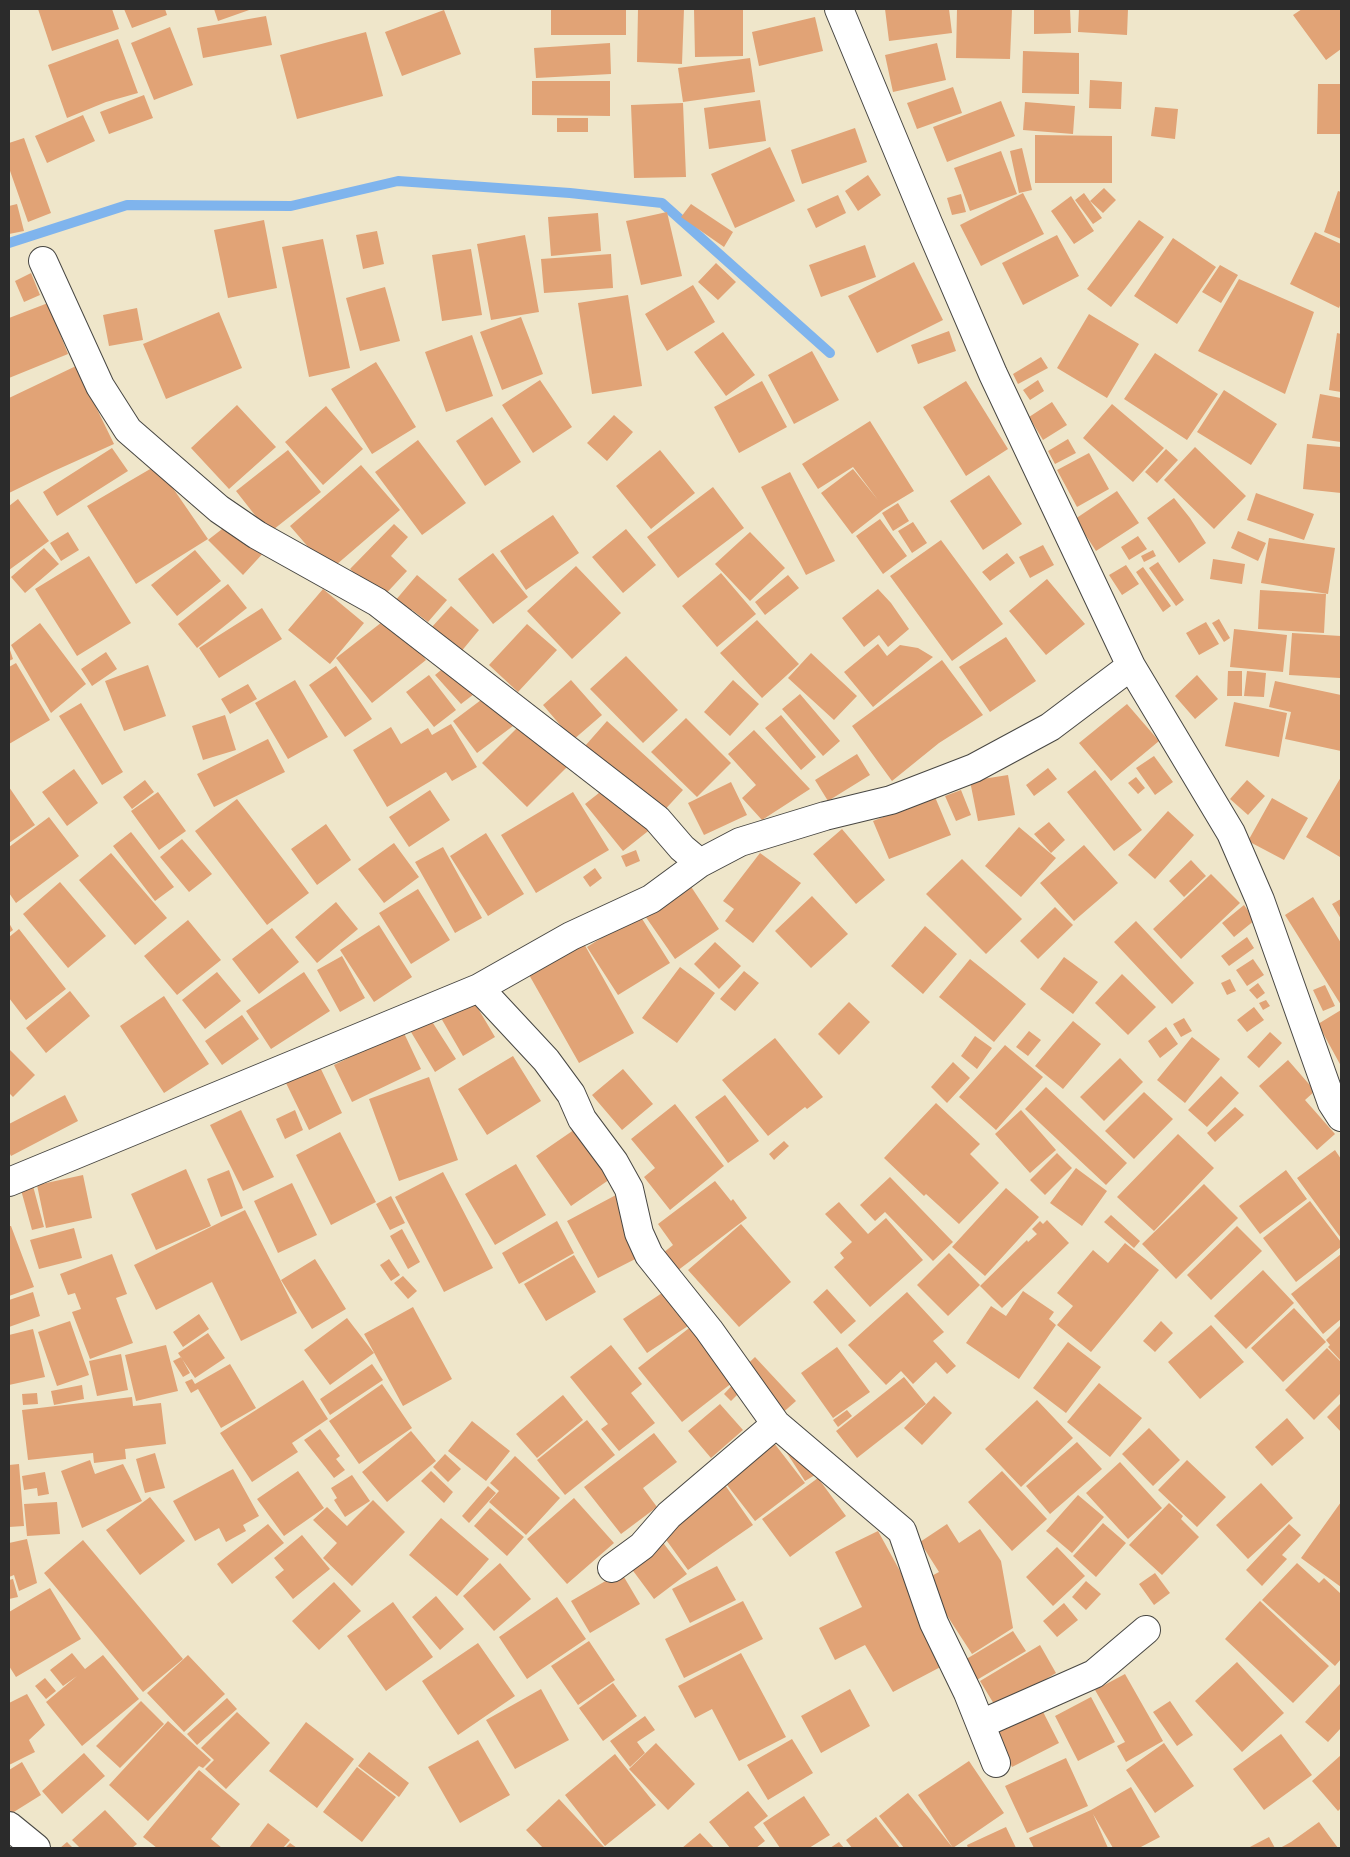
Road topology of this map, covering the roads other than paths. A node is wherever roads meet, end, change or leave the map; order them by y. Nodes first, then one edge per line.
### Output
1 (839, 9) edge
2 (43, 261) dead end
3 (1130, 666) junction
4 (700, 863) junction
5 (479, 988) junction
6 (1341, 1116) edge
7 (9, 1182) edge
8 (776, 1424) junction
9 (612, 1568) dead end
10 (1146, 1630) dead end
11 (982, 1728) junction
12 (996, 1763) dead end
13 (9, 1826) edge
14 (36, 1848) edge

1 - 3 street
2 - 4 street
3 - 4 street
3 - 6 street
4 - 5 street
5 - 7 street
5 - 8 street
8 - 9 street
8 - 11 street
10 - 11 street
11 - 12 street
13 - 14 street

